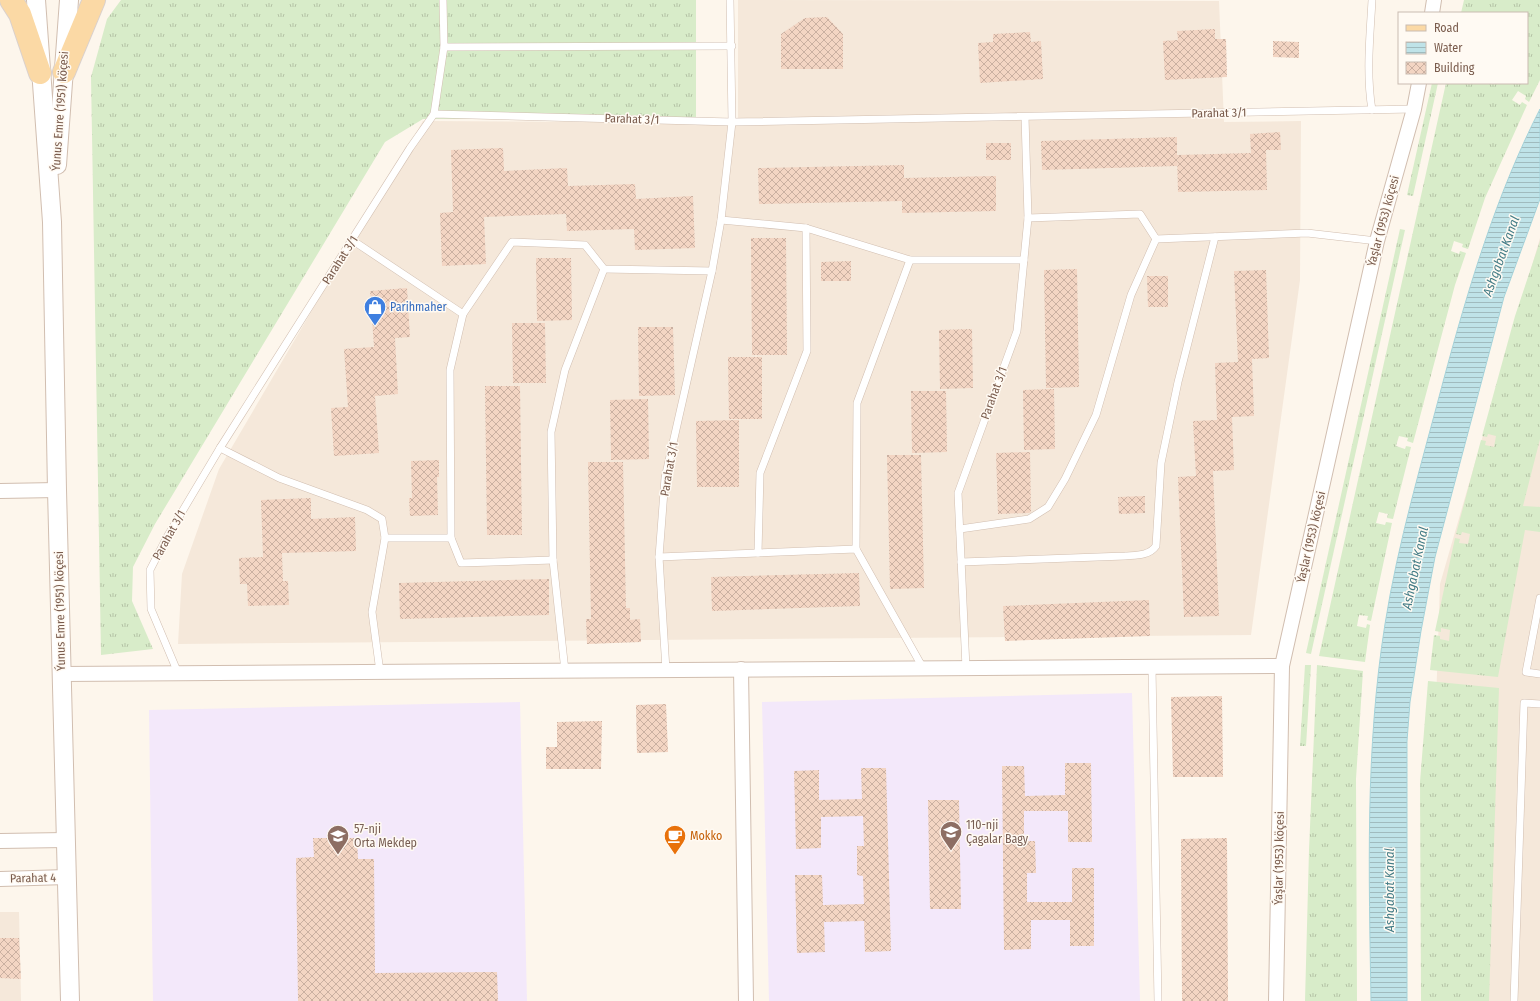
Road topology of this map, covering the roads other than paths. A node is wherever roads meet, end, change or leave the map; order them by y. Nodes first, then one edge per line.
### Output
1 (11, 0) edge
2 (36, 0) edge
3 (69, 0) edge
4 (94, 0) edge
5 (444, 0) edge
6 (730, 0) edge
7 (1372, 0) edge
8 (1434, 0) edge
9 (1432, 12) edge
10 (732, 46) junction
11 (444, 47) junction
12 (64, 72) junction
13 (40, 73) junction
14 (1419, 84) edge
15 (1414, 109) junction
16 (1372, 110) junction
17 (434, 114) junction
18 (1025, 117) junction
19 (732, 122) junction
20 (1028, 218) junction
21 (721, 220) junction
22 (52, 222) junction
23 (806, 228) junction
24 (1215, 237) junction
25 (1156, 239) junction
26 (352, 240) junction
27 (1377, 241) junction
28 (910, 260) junction
29 (1024, 260) junction
30 (604, 269) junction
31 (712, 271) junction
32 (464, 314) junction
33 (220, 448) junction
34 (57, 490) junction
35 (0, 491) edge
36 (960, 529) junction
37 (385, 538) junction
38 (451, 538) junction
39 (856, 549) junction
40 (758, 553) junction
41 (659, 557) junction
42 (553, 560) junction
43 (961, 562) junction
44 (1540, 599) edge
45 (1282, 666) junction
46 (1152, 667) junction
47 (922, 668) junction
48 (966, 668) junction
49 (741, 669) junction
50 (666, 670) junction
51 (565, 671) junction
52 (380, 672) junction
53 (178, 673) junction
54 (61, 674) junction
55 (1540, 674) edge
56 (1540, 704) edge
57 (65, 840) junction
58 (0, 841) edge
59 (67, 877) junction
60 (0, 879) edge
61 (70, 1001) edge
62 (746, 1001) edge
63 (1158, 1001) edge
64 (1276, 1001) edge
65 (1514, 1001) edge

1 - 13 main road
2 - 13 street, Ýunus Emre (1951) köçesi
3 - 12 street, Ýunus Emre (1951) köçesi
4 - 12 main road
5 - 11 lane
6 - 10 lane, Parahat 3/1
7 - 16 lane
8 - 9 street
10 - 11 lane
10 - 19 lane, Parahat 3/1
11 - 17 lane
12 - 22 street, Ýunus Emre (1951) köçesi
13 - 22 street, Ýunus Emre (1951) köçesi
14 - 15 street, Ýaşlar (1953) köçesi
15 - 16 lane, Parahat 3/1
15 - 27 street, Ýaşlar (1953) köçesi
16 - 18 lane, Parahat 3/1
17 - 19 lane, Parahat 3/1
17 - 26 lane, Parahat 3/1
18 - 19 lane, Parahat 3/1
18 - 20 lane, Parahat 3/1
19 - 21 lane, Parahat 3/1
20 - 25 lane
20 - 29 lane, Parahat 3/1
21 - 23 lane
21 - 31 lane, Parahat 3/1
22 - 34 street, Ýunus Emre (1951) köçesi
23 - 28 lane
23 - 40 lane
24 - 25 lane
24 - 27 lane
24 - 43 lane
25 - 36 lane
26 - 32 lane
26 - 33 lane, Parahat 3/1
27 - 45 street, Ýaşlar (1953) köçesi
28 - 29 lane
28 - 39 lane
29 - 36 lane, Parahat 3/1
30 - 31 lane
30 - 32 lane
30 - 42 lane
31 - 41 lane, Parahat 3/1
32 - 38 lane
33 - 37 lane
33 - 53 lane, Parahat 3/1
34 - 35 street
34 - 54 street, Ýunus Emre (1951) köçesi
36 - 43 lane, Parahat 3/1
37 - 38 lane
37 - 52 lane
38 - 42 lane
39 - 40 lane
39 - 47 lane
40 - 41 lane
41 - 50 lane, Parahat 3/1
42 - 51 lane
43 - 48 lane, Parahat 3/1
44 - 55 lane
45 - 46 street
45 - 64 street, Ýaşlar (1953) köçesi
46 - 48 street
46 - 63 lane
47 - 48 street
47 - 49 street
49 - 50 street
49 - 62 street
50 - 51 street
51 - 52 street
52 - 53 street
53 - 54 street
54 - 57 street, Ýunus Emre (1951) köçesi
56 - 65 lane
57 - 58 street
57 - 59 street, Ýunus Emre (1951) köçesi
59 - 60 street, Parahat 4
59 - 61 street, Ýunus Emre (1951) köçesi

